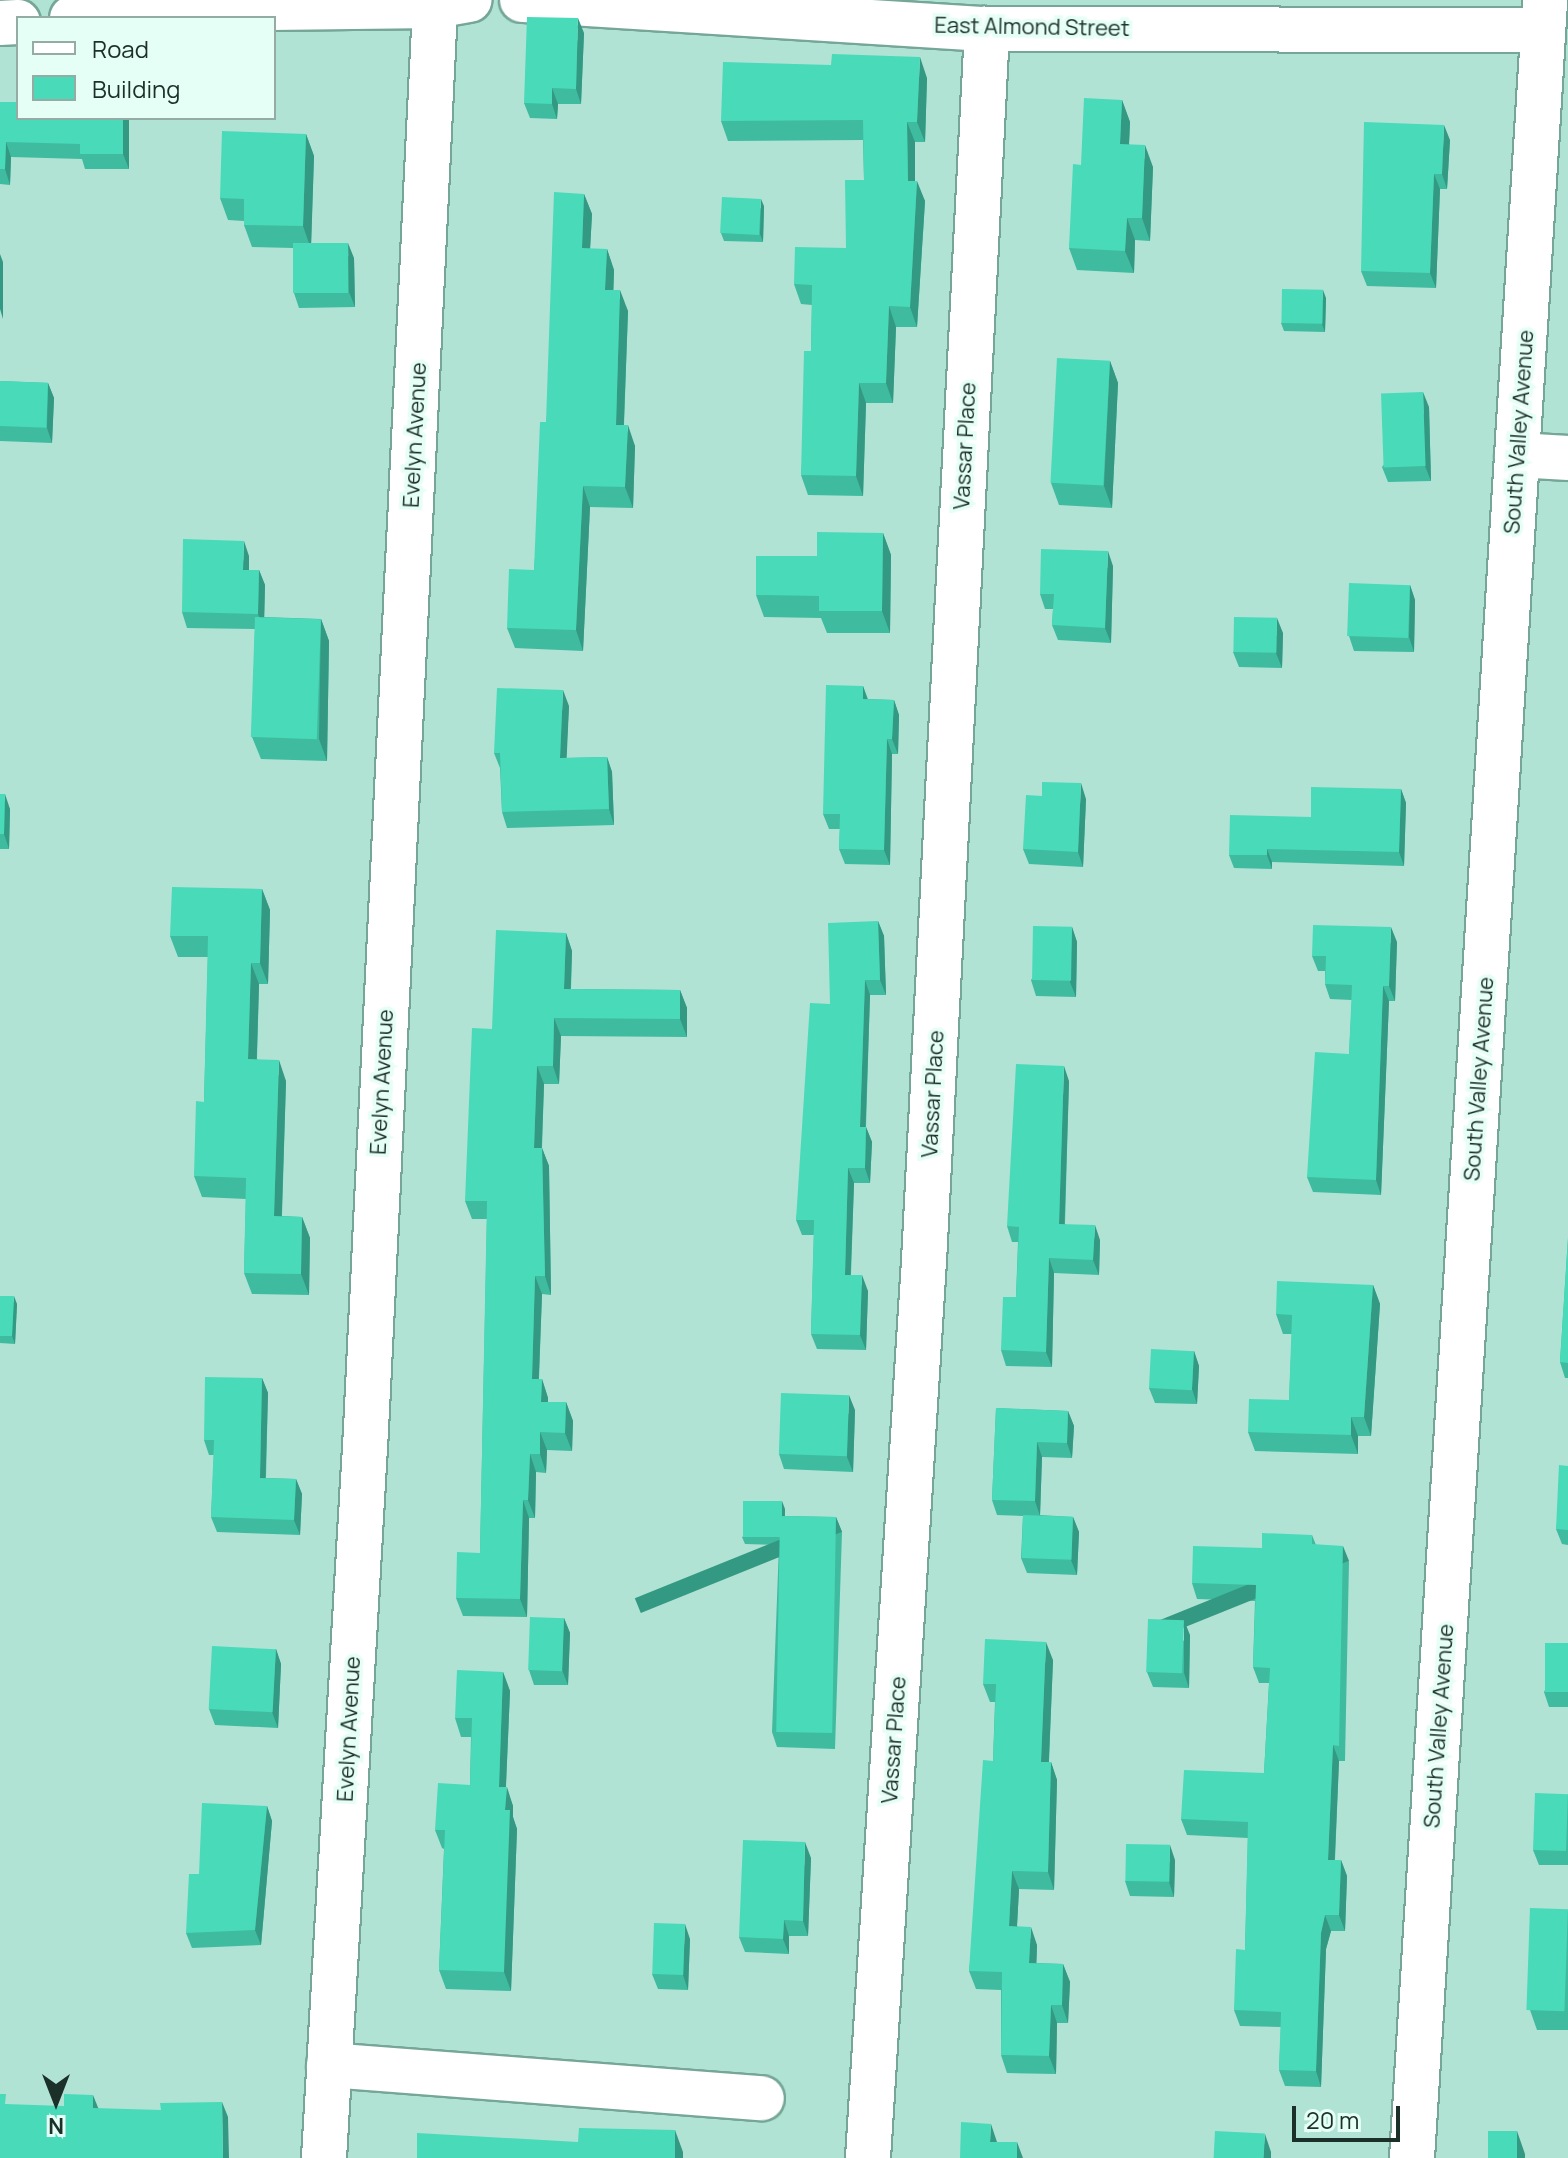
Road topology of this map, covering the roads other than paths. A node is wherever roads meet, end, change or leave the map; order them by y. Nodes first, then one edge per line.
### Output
1 (522, 0) edge
2 (452, 3) edge
3 (1544, 15) edge
4 (98, 16) edge
5 (987, 29) junction
6 (1517, 455) junction
7 (1568, 458) edge
8 (329, 2065) junction
9 (762, 2098) dead end
10 (324, 2158) edge
11 (868, 2158) edge
12 (1412, 2158) edge

1 - 5 street, East Almond Street
2 - 4 street
2 - 8 street, Evelyn Avenue
3 - 5 street, East Almond Street
3 - 6 street, South Valley Avenue
5 - 11 street, Vassar Place
6 - 7 street
6 - 12 street, South Valley Avenue
8 - 9 street
8 - 10 street, Evelyn Avenue

